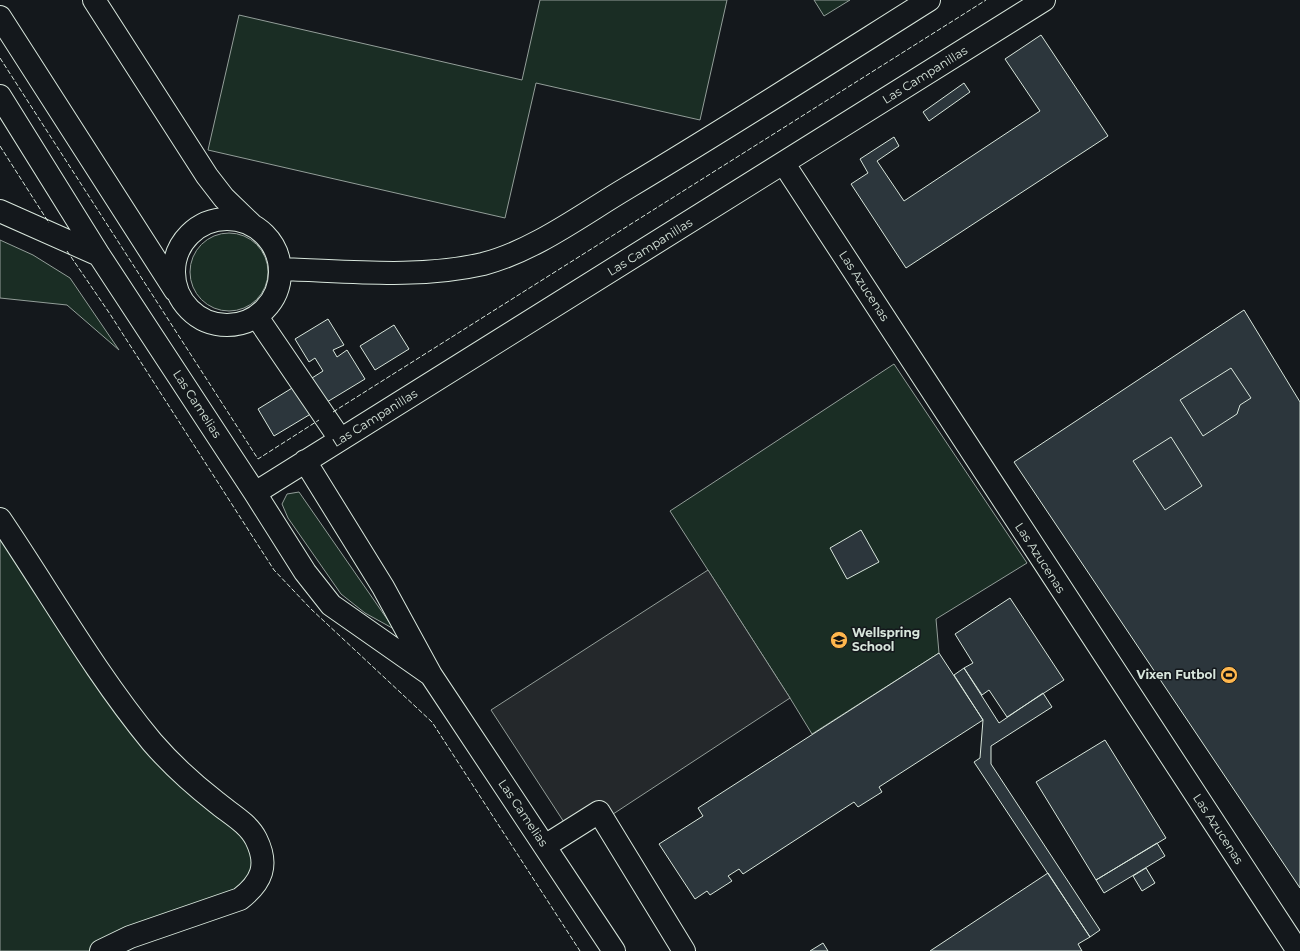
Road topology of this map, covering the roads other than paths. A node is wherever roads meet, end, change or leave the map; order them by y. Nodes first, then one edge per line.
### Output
1 (94, 0) edge
2 (929, 0) edge
3 (1044, 0) edge
4 (0, 16) edge
5 (0, 96) edge
6 (784, 164) junction
7 (0, 209) edge
8 (251, 224) junction
9 (99, 255) junction
10 (281, 269) junction
11 (178, 294) junction
12 (257, 317) junction
13 (340, 439) junction
14 (305, 461) junction
15 (255, 493) junction
16 (0, 519) edge
17 (431, 675) junction
18 (545, 846) junction
19 (101, 951) edge
20 (614, 951) edge
21 (684, 951) edge
22 (1298, 951) edge

1 - 8 street
2 - 10 street
3 - 6 street, Las Campanillas
4 - 11 street
5 - 9 street, Las Camelias
6 - 13 street, Las Campanillas
6 - 22 street, Las Azucenas
7 - 9 street
8 - 10 street
8 - 11 street
9 - 15 street, Las Camelias
10 - 12 street
11 - 12 street
12 - 13 street
13 - 14 street, Las Campanillas
14 - 15 street, Las Campanillas
14 - 17 street, Las Camelias
15 - 17 street, Las Camelias
16 - 19 street
17 - 18 street, Las Camelias
18 - 20 street, Las Camelias
18 - 21 street

